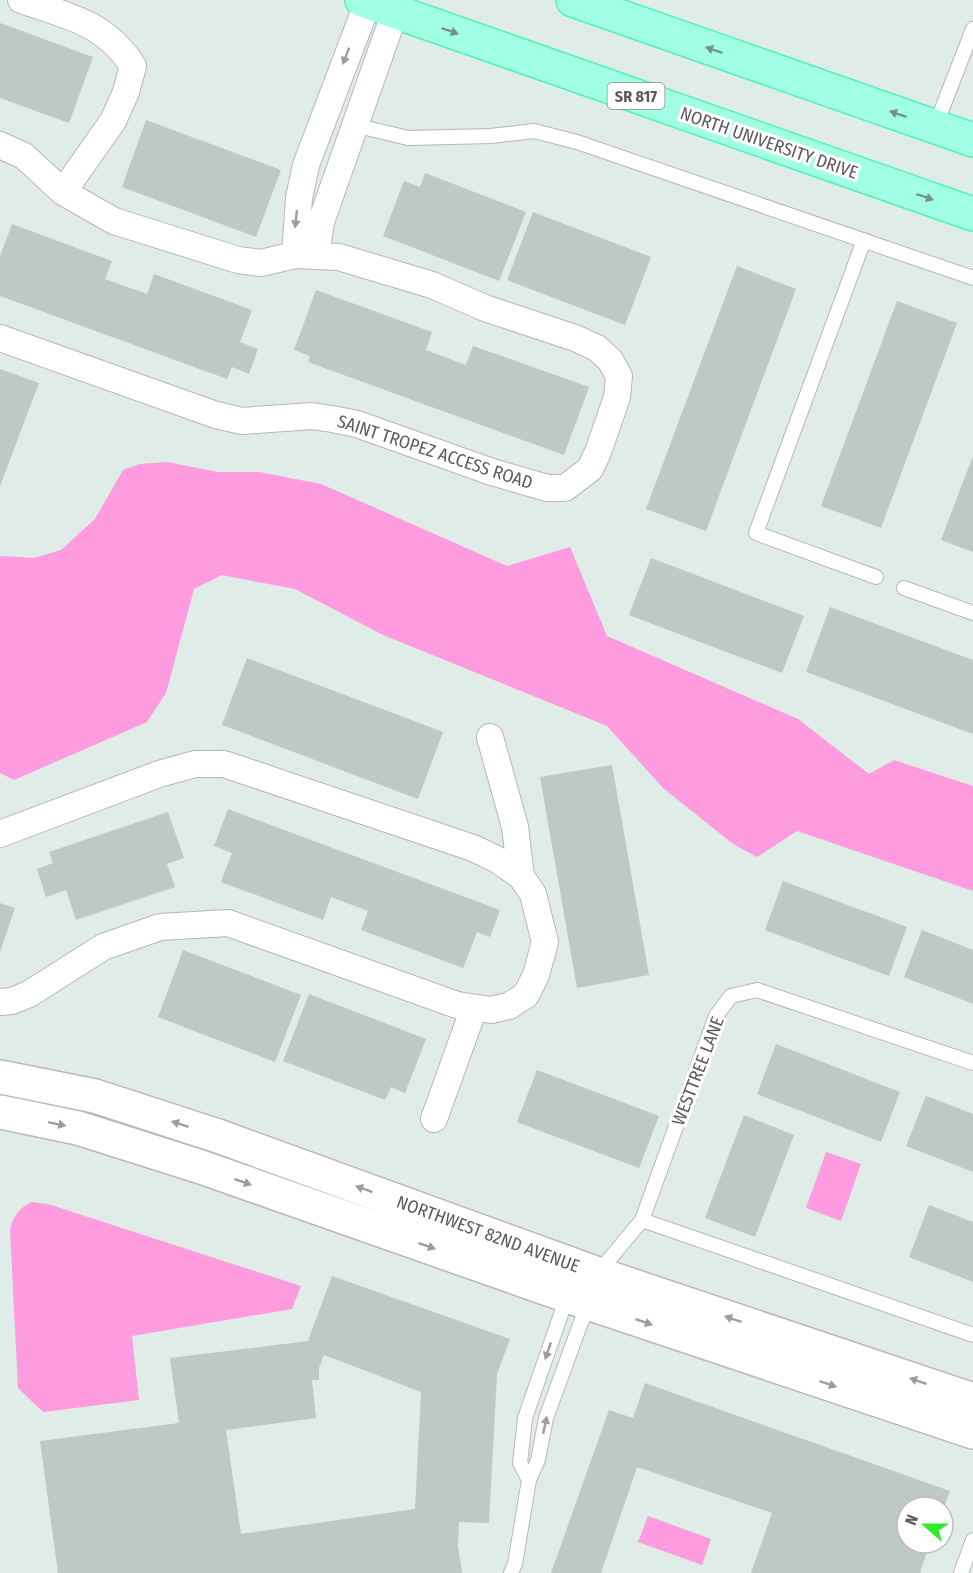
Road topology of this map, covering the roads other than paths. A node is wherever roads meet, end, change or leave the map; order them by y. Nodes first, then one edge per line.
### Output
1 (21, 0) edge
2 (573, 0) edge
3 (374, 3) edge
4 (973, 29) edge
5 (325, 116) junction
6 (354, 125) junction
7 (935, 127) junction
8 (973, 140) edge
9 (0, 146) edge
10 (63, 192) junction
11 (973, 214) edge
12 (864, 240) junction
13 (305, 255) junction
14 (973, 278) edge
15 (0, 338) edge
16 (876, 577) dead end
17 (904, 588) dead end
18 (973, 613) edge
19 (490, 737) dead end
20 (0, 834) edge
21 (521, 876) junction
22 (0, 1002) edge
23 (474, 1008) junction
24 (973, 1063) edge
25 (0, 1077) edge
26 (0, 1112) edge
27 (434, 1119) dead end
28 (642, 1220) junction
29 (583, 1285) junction
30 (973, 1335) edge
31 (973, 1400) edge
32 (973, 1432) edge
33 (529, 1480) junction
34 (973, 1540) edge
35 (511, 1573) edge
36 (962, 1573) edge

1 - 10 street
7 -> 2 main road
3 -> 5 street
3 - 6 street
3 -> 11 main road, NORTH UNIVERSITY DRIVE / SR 817
4 - 7 lane
5 - 6 street
5 -> 13 street
6 - 12 lane
6 - 13 street
7 - 8 main road
9 - 10 street, SAINT TROPEZ ACCESS ROAD
10 - 13 street, SAINT TROPEZ ACCESS ROAD
12 - 14 lane
12 - 16 lane
13 - 15 street, SAINT TROPEZ ACCESS ROAD
17 - 18 lane
19 - 21 street
20 - 21 street
21 - 23 street
22 - 23 street
23 - 27 street
24 - 28 lane, WESTTREE LANE
29 -> 25 street, NORTHWEST 82ND AVENUE
26 -> 29 street, NORTHWEST 82ND AVENUE
28 - 29 lane, WESTTREE LANE
28 - 30 lane
31 -> 29 street, NORTHWEST 82ND AVENUE
29 -> 32 street, NORTHWEST 82ND AVENUE
33 -> 29 lane
29 -> 33 lane
33 - 35 lane
34 - 36 lane

